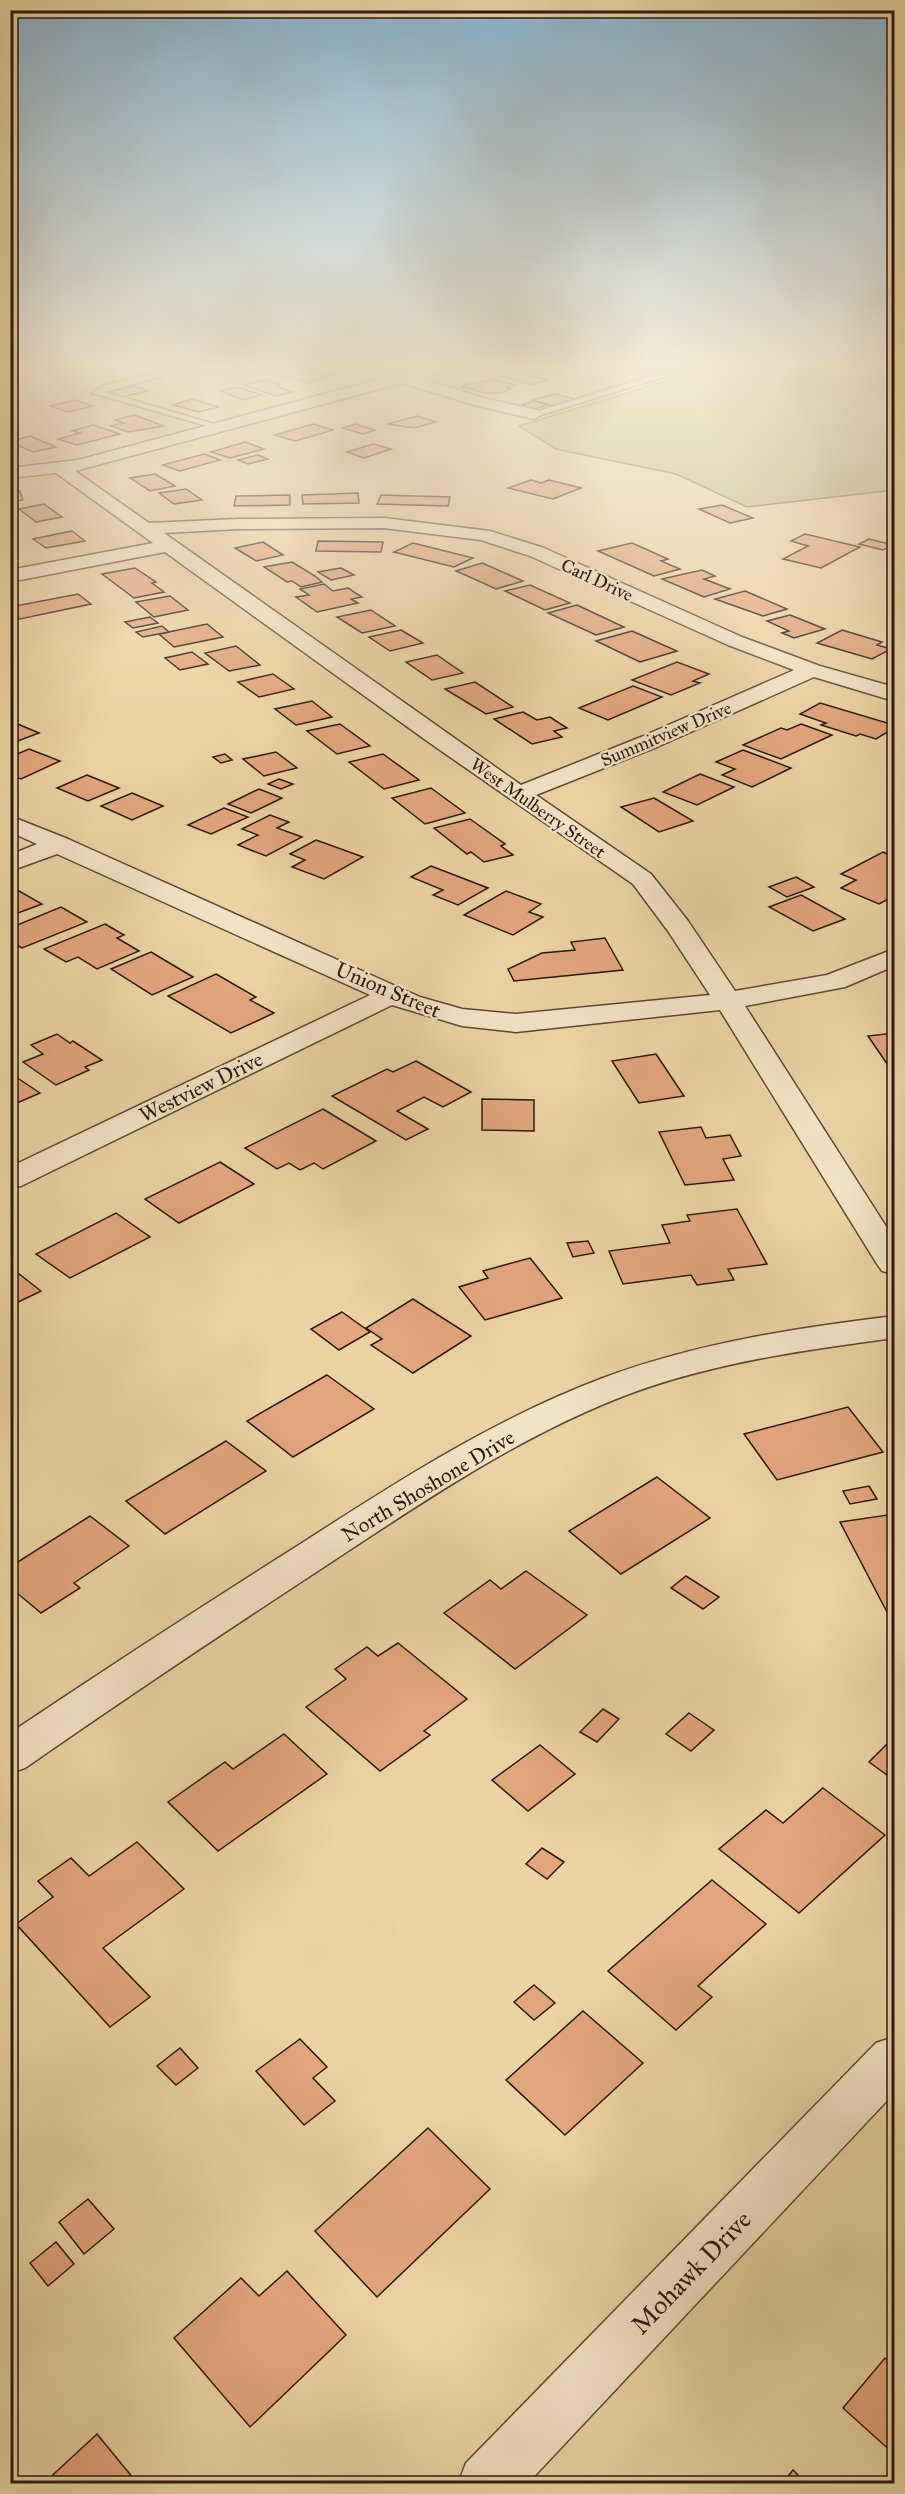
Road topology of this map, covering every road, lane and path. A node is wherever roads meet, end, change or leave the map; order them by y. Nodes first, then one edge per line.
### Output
1 (84, 485) edge
2 (144, 529) junction
3 (168, 546) junction
4 (10, 576) edge
5 (813, 670) junction
6 (894, 694) edge
7 (518, 794) junction
8 (10, 823) edge
9 (59, 844) junction
10 (10, 864) edge
11 (894, 957) edge
12 (392, 995) junction
13 (728, 1001) junction
14 (10, 1179) edge
15 (894, 1264) edge
16 (894, 1327) edge
17 (10, 1756) edge
18 (894, 2059) edge
19 (487, 2484) edge

1 - 2 street, West Mulberry Street
2 - 3 street, West Mulberry Street
2 - 5 street, Carl Drive
3 - 4 street
3 - 7 street, West Mulberry Street
5 - 6 street, Carl Drive
5 - 7 street, Summitview Drive
7 - 13 street, West Mulberry Street
8 - 9 street, Union Street
9 - 10 street
9 - 12 street, Union Street
11 - 13 street, Union Street
12 - 13 street, Union Street
12 - 14 street, Westview Drive
13 - 15 street, West Mulberry Street
16 - 17 street, North Shoshone Drive
18 - 19 street, Mohawk Drive

